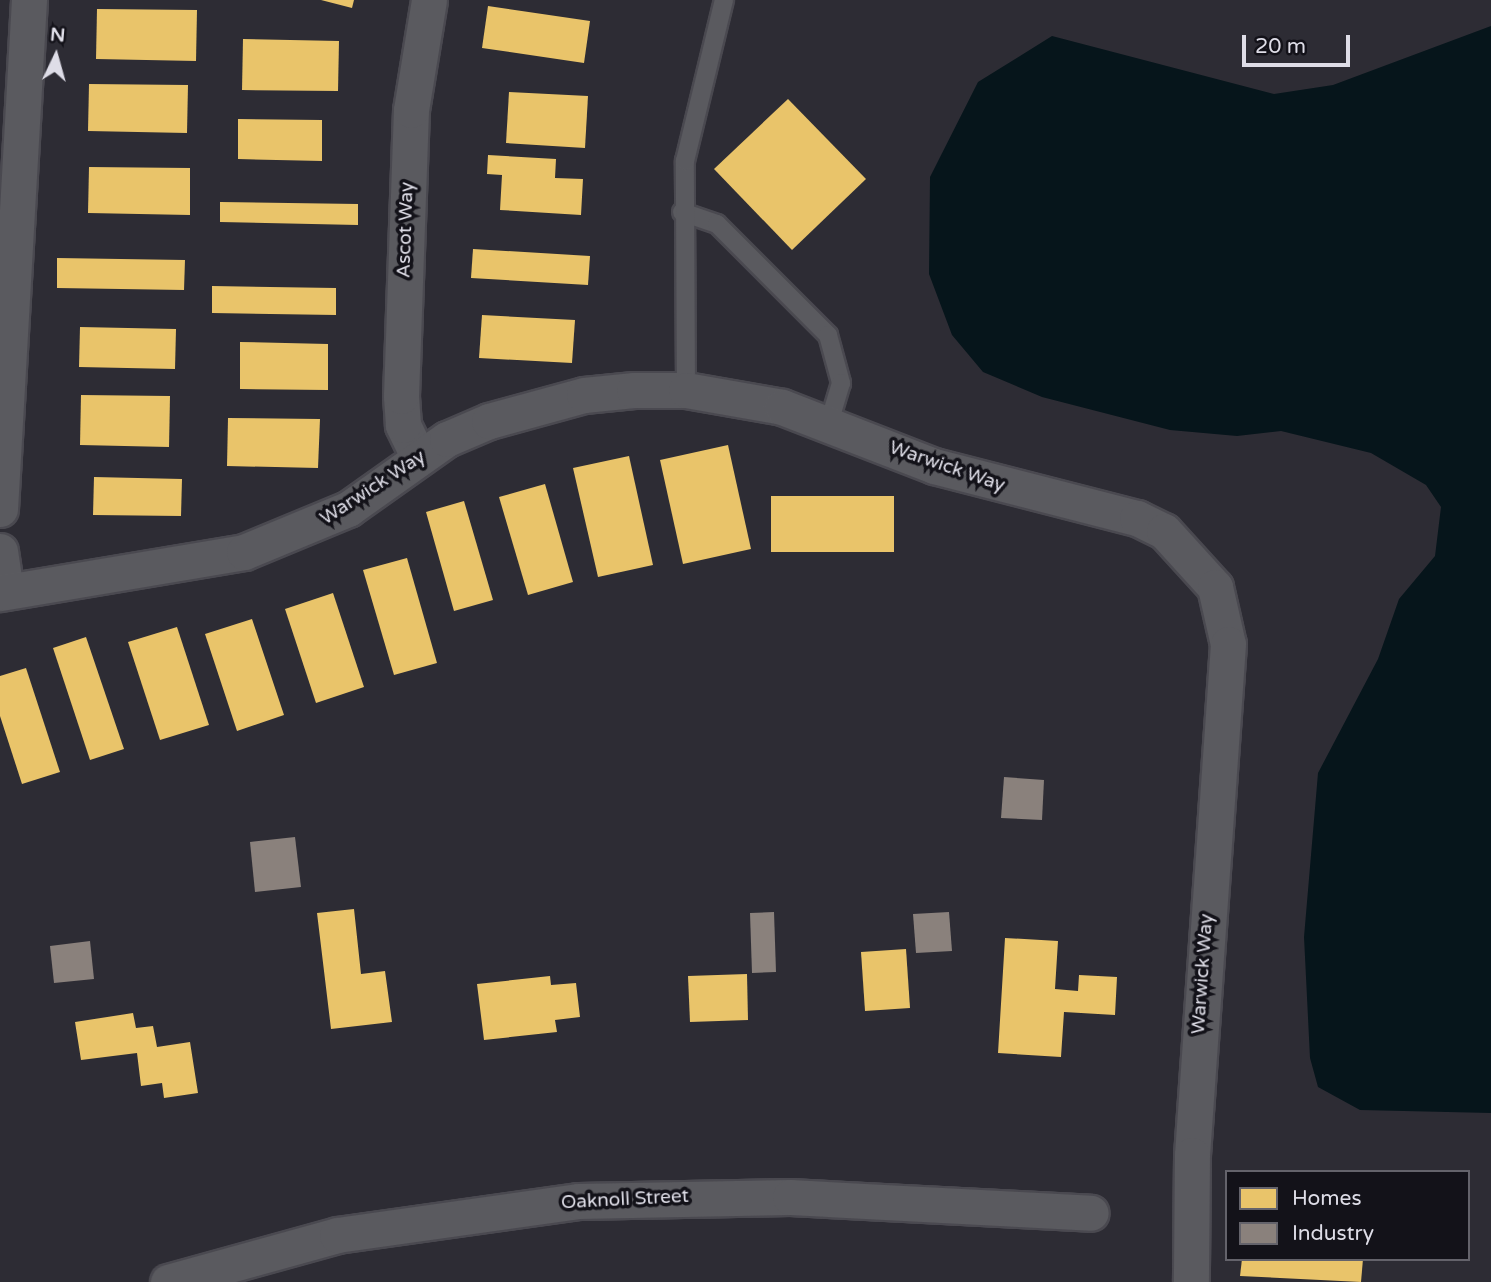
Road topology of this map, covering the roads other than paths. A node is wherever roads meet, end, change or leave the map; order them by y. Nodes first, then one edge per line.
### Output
1 (29, 0) edge
2 (429, 0) edge
3 (724, 0) edge
4 (682, 212) junction
5 (686, 390) junction
6 (829, 423) junction
7 (419, 458) junction
8 (0, 509) edge
9 (0, 551) edge
10 (3, 592) edge
11 (1091, 1213) dead end
12 (167, 1282) edge
13 (1191, 1282) edge

1 - 8 street
2 - 7 street, Ascot Way
3 - 4 lane
4 - 5 lane
4 - 6 lane
5 - 6 street, Warwick Way
5 - 7 street, Warwick Way
6 - 13 street, Warwick Way
7 - 10 street, Warwick Way
9 - 10 street
11 - 12 street, Oaknoll Street

